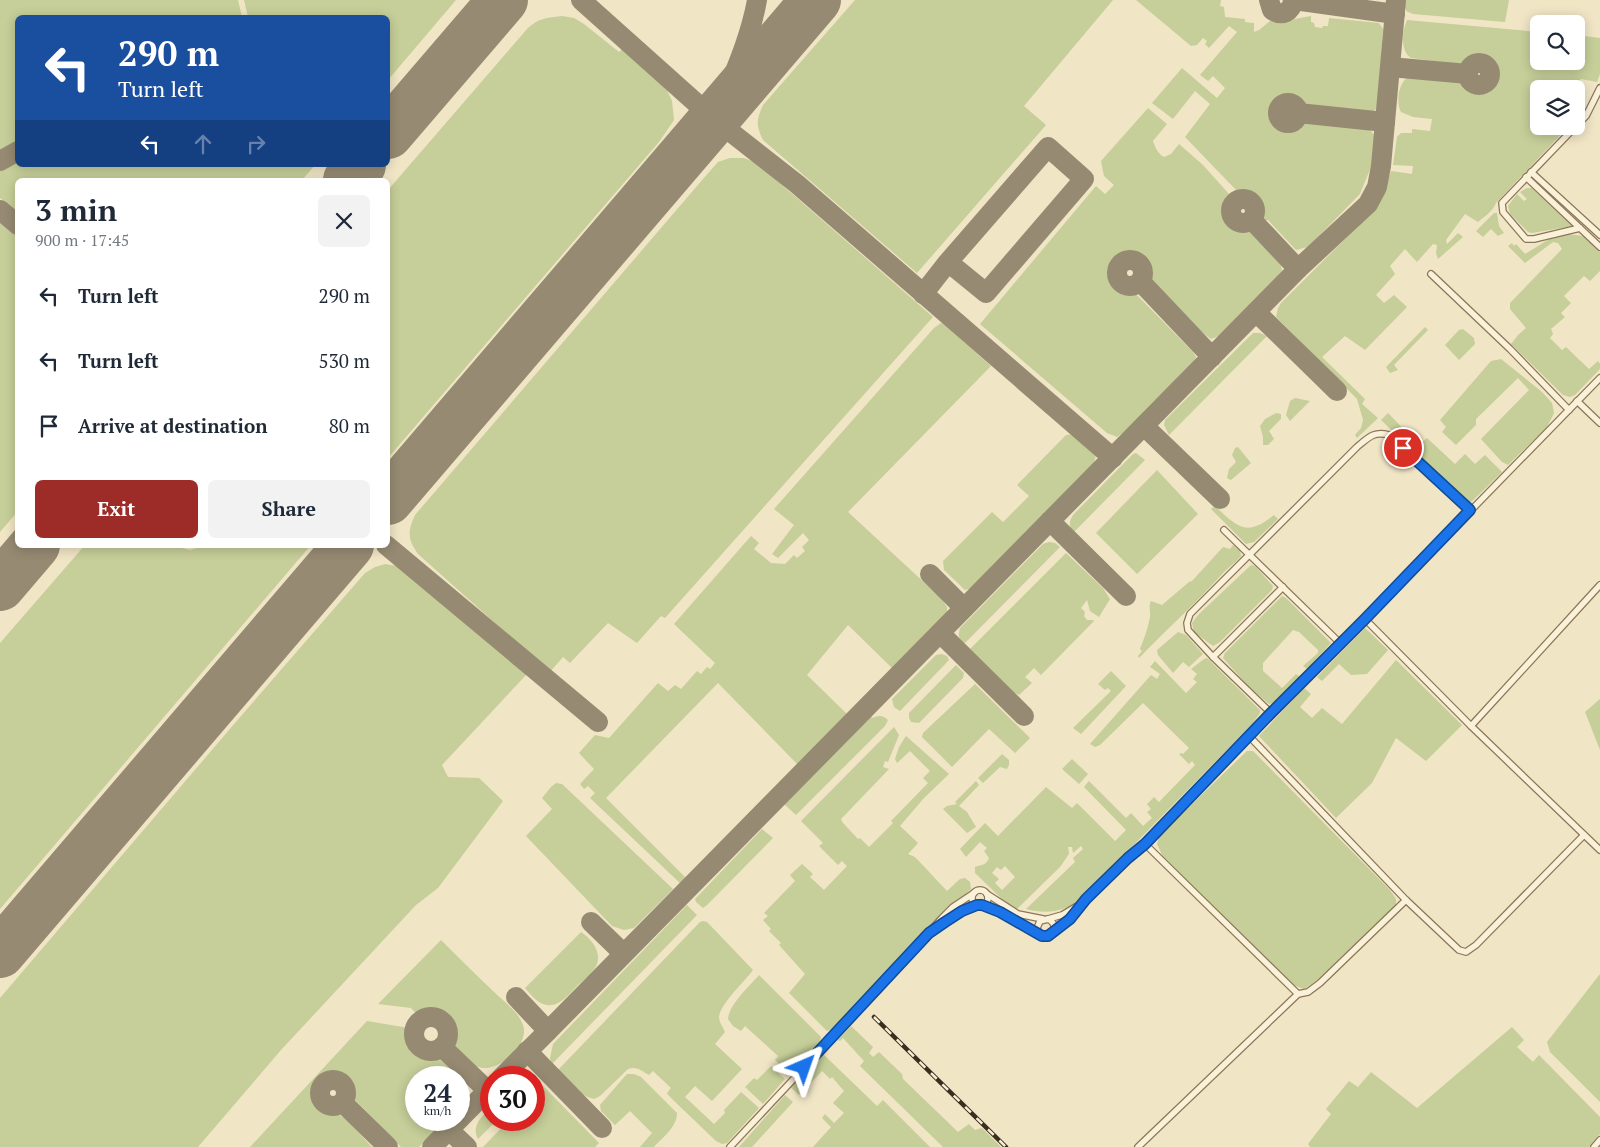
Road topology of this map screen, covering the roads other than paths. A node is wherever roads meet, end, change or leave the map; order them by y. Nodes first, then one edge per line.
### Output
1 (1600, 88) edge
2 (1585, 117) edge
3 (1567, 135) edge
4 (1529, 175) junction
5 (1580, 228) junction
6 (1600, 236) edge
7 (1600, 247) edge
8 (1431, 274) dead end
9 (1600, 378) edge
10 (1577, 401) junction
11 (1568, 410) junction
12 (1600, 423) edge
13 (1470, 510) junction
14 (1224, 530) dead end
15 (1250, 553) junction
16 (1600, 585) edge
17 (1283, 587) junction
18 (1365, 619) junction
19 (1340, 642) junction
20 (1213, 657) junction
21 (1271, 713) junction
22 (1471, 726) junction
23 (1249, 736) junction
24 (1584, 835) junction
25 (1145, 844) junction
26 (1600, 850) edge
27 (974, 893) junction
28 (987, 894) junction
29 (1086, 899) junction
30 (1406, 900) junction
31 (980, 905) junction
32 (1045, 919) junction
33 (929, 933) junction
34 (1039, 934) junction
35 (1051, 935) junction
36 (1298, 994) junction
37 (1600, 1140) edge
38 (730, 1147) edge
39 (1138, 1147) edge
40 (1594, 1147) edge

1 - 2 street
3 - 4 street
4 - 5 street
4 - 5 street
4 - 6 street
5 - 7 street
8 - 11 street
9 - 10 street
10 - 11 street
10 - 12 street
11 - 13 street
13 - 15 street
13 - 18 street
14 - 15 street
15 - 17 street
15 - 20 street
16 - 22 street
17 - 19 street
17 - 20 street
18 - 19 street
18 - 22 street
19 - 21 street
20 - 21 street
21 - 23 street
22 - 24 street
23 - 25 street
23 - 30 street
24 - 26 street
24 - 30 street
25 - 29 street
25 - 36 street
27 - 28 street
27 - 31 street
27 - 33 street
28 - 31 street
28 - 32 street
29 - 32 street
29 - 35 street
30 - 36 street
31 - 33 street
31 - 34 street
32 - 34 street
32 - 35 street
33 - 38 street
34 - 35 street
36 - 39 street
37 - 40 street

